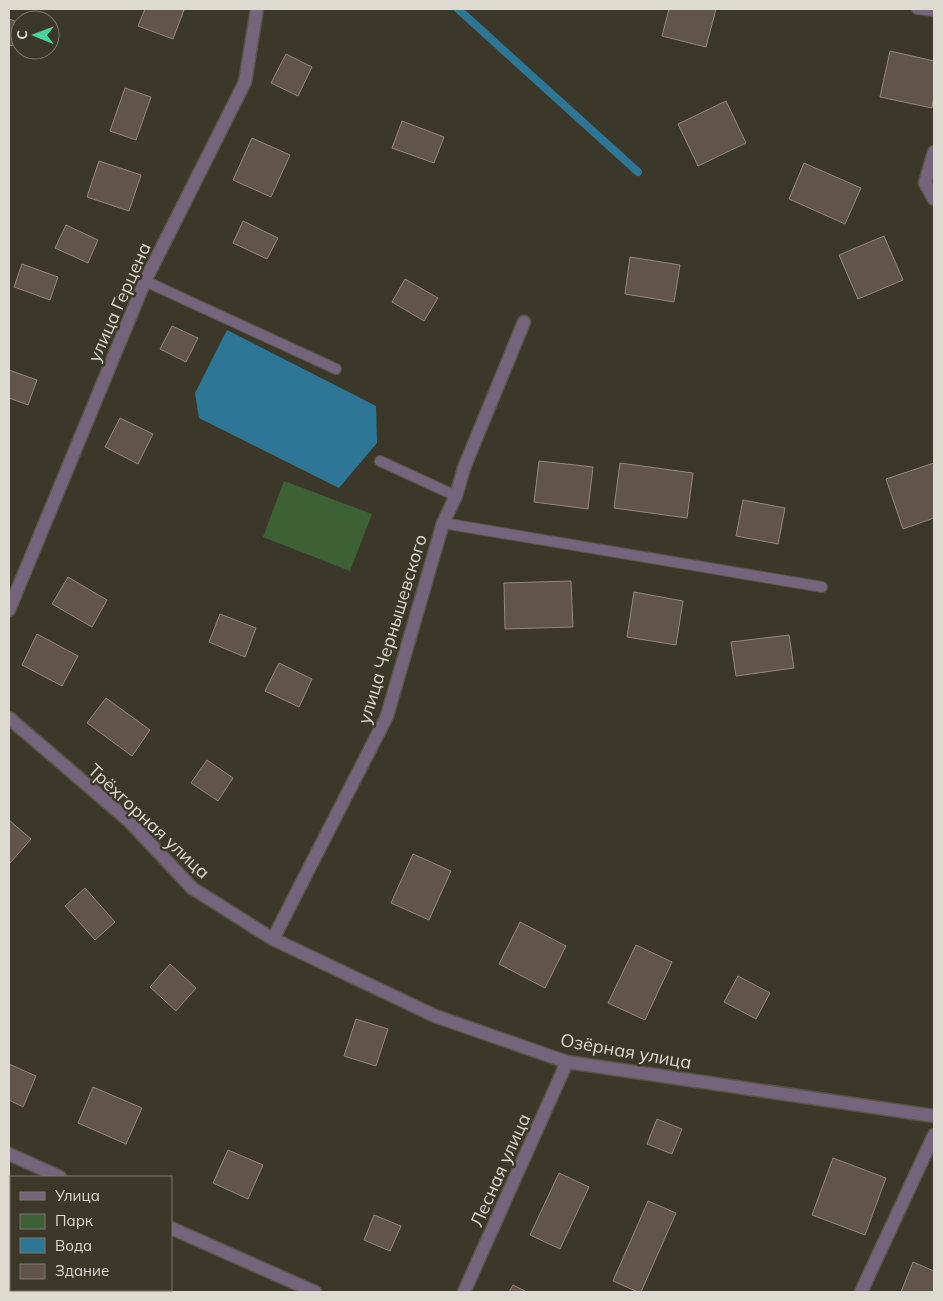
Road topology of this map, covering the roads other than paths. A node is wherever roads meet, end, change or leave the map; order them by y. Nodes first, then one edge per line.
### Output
1 (257, 9) edge
2 (917, 9) edge
3 (934, 11) edge
4 (934, 152) edge
5 (934, 199) edge
6 (145, 281) junction
7 (524, 322) dead end
8 (336, 368) dead end
9 (380, 461) dead end
10 (456, 496) junction
11 (443, 523) junction
12 (822, 587) dead end
13 (9, 610) edge
14 (9, 718) edge
15 (273, 939) junction
16 (567, 1062) junction
17 (934, 1116) edge
18 (934, 1135) edge
19 (9, 1154) edge
20 (58, 1176) edge
21 (172, 1228) edge
22 (315, 1292) edge
23 (464, 1292) edge
24 (861, 1292) edge

1 - 6 street, улица Герцена
2 - 3 lane
4 - 5 street
6 - 8 lane
6 - 13 street, улица Герцена
7 - 10 street, улица Чернышевского
9 - 10 lane
10 - 11 street, улица Чернышевского
11 - 12 lane
11 - 15 street, улица Чернышевского
14 - 15 street, Трёхгорная улица
15 - 16 street, Озёрная улица
16 - 17 street, Озёрная улица
16 - 23 street, Лесная улица
18 - 24 street
19 - 20 street
21 - 22 street

